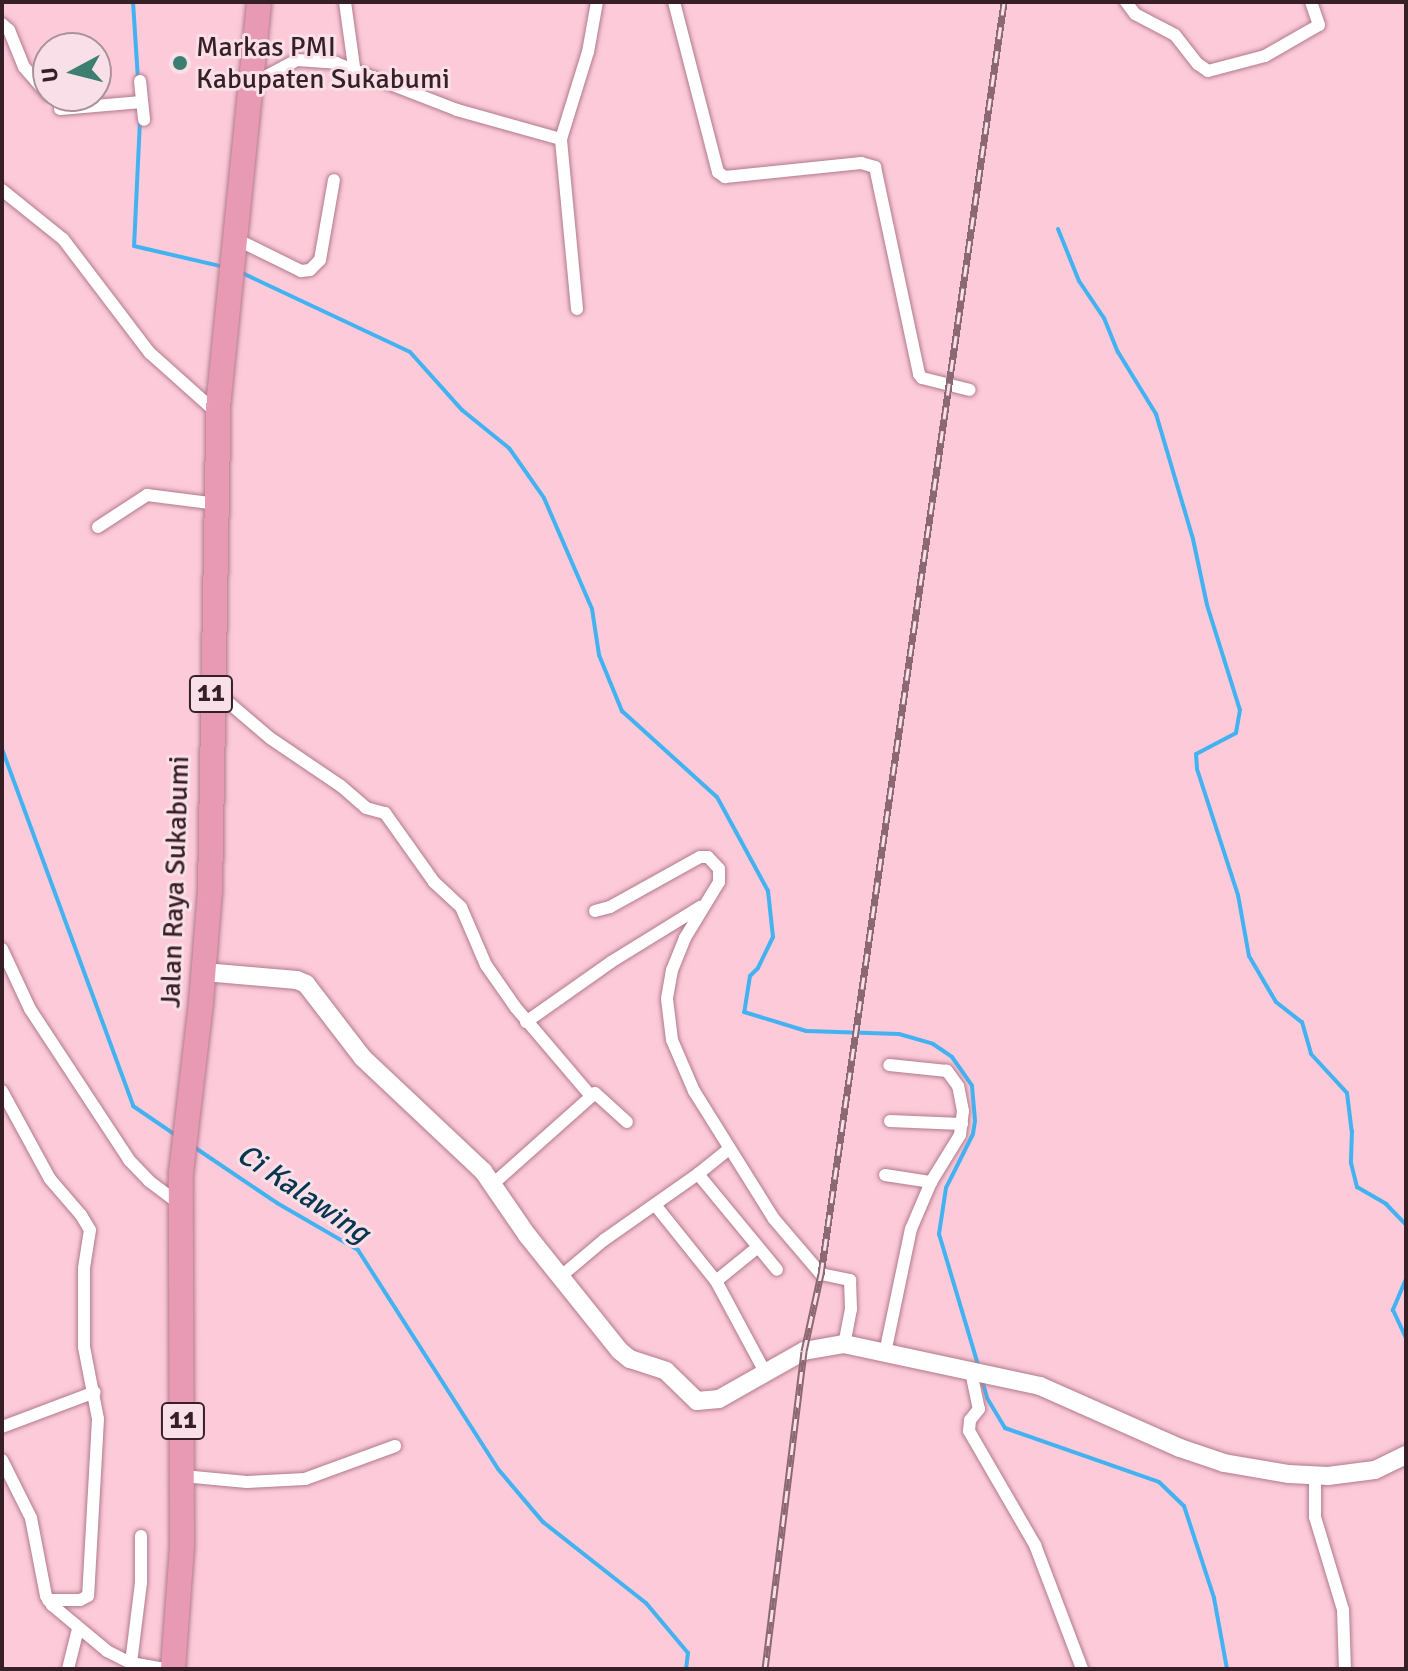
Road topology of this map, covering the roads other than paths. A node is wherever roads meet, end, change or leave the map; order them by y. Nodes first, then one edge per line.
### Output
1 (259, 2) edge
2 (345, 2) edge
3 (597, 2) edge
4 (674, 2) edge
5 (1126, 2) edge
6 (1311, 2) edge
7 (2, 24) edge
8 (354, 67) junction
9 (32, 76) edge
10 (140, 81) dead end
11 (251, 81) junction
12 (142, 102) junction
13 (112, 105) edge
14 (144, 120) dead end
15 (561, 139) junction
16 (334, 180) dead end
17 (2, 190) edge
18 (234, 243) junction
19 (577, 309) dead end
20 (970, 390) dead end
21 (218, 414) junction
22 (217, 504) junction
23 (98, 527) dead end
24 (211, 688) junction
25 (702, 906) junction
26 (595, 911) dead end
27 (2, 949) edge
28 (204, 972) junction
29 (526, 1022) junction
30 (889, 1065) dead end
31 (590, 1095) junction
32 (4, 1097) edge
33 (890, 1121) dead end
34 (627, 1122) dead end
35 (962, 1124) junction
36 (729, 1149) junction
37 (698, 1174) junction
38 (885, 1175) dead end
39 (931, 1182) junction
40 (494, 1183) junction
41 (181, 1205) junction
42 (656, 1206) junction
43 (758, 1247) junction
44 (777, 1270) dead end
45 (560, 1277) junction
46 (716, 1281) junction
47 (844, 1344) junction
48 (885, 1353) junction
49 (765, 1372) junction
50 (971, 1372) junction
51 (95, 1392) junction
52 (2, 1427) edge
53 (395, 1446) dead end
54 (1406, 1455) edge
55 (2, 1460) edge
56 (183, 1476) junction
57 (1315, 1476) junction
58 (141, 1536) dead end
59 (48, 1600) junction
60 (78, 1629) junction
61 (131, 1663) junction
62 (68, 1669) edge
63 (164, 1669) edge
64 (173, 1669) edge
65 (1082, 1669) edge
66 (1345, 1669) edge

1 - 11 highway, Jalan Raya Sukabumi / 11
2 - 8 street
3 - 15 street
4 - 20 street
5 - 6 street
7 - 9 street
8 - 11 street
8 - 15 street
10 - 12 street
11 - 18 highway, Jalan Raya Sukabumi / 11
12 - 13 street
12 - 14 street
15 - 19 street
16 - 18 street
17 - 21 street
18 - 21 highway, Jalan Raya Sukabumi / 11
21 - 22 highway, Jalan Raya Sukabumi / 11
22 - 23 street
22 - 24 highway, Jalan Raya Sukabumi / 11
24 - 28 highway, Jalan Raya Sukabumi / 11
24 - 29 street
25 - 26 street
25 - 29 street
25 - 36 street
27 - 41 street
28 - 40 street
28 - 41 highway, Jalan Raya Sukabumi / 11
29 - 31 street
30 - 35 street
31 - 34 street
31 - 40 street
32 - 51 street
33 - 35 street
35 - 39 street
36 - 37 street
36 - 47 street
37 - 42 street
37 - 43 street
38 - 39 street
39 - 48 street
40 - 45 street
41 - 56 highway, Jalan Raya Sukabumi / 11
42 - 45 street
42 - 46 street
43 - 44 street
43 - 46 street
45 - 49 street
46 - 49 street
47 - 48 street
47 - 49 street
48 - 50 street
50 - 57 street
50 - 65 street
51 - 52 street
51 - 59 street
53 - 56 street
54 - 57 street
55 - 59 street
56 - 64 highway, Jalan Raya Sukabumi / 11
57 - 66 street
58 - 61 street
59 - 60 street
60 - 61 street
60 - 62 street
61 - 63 street

